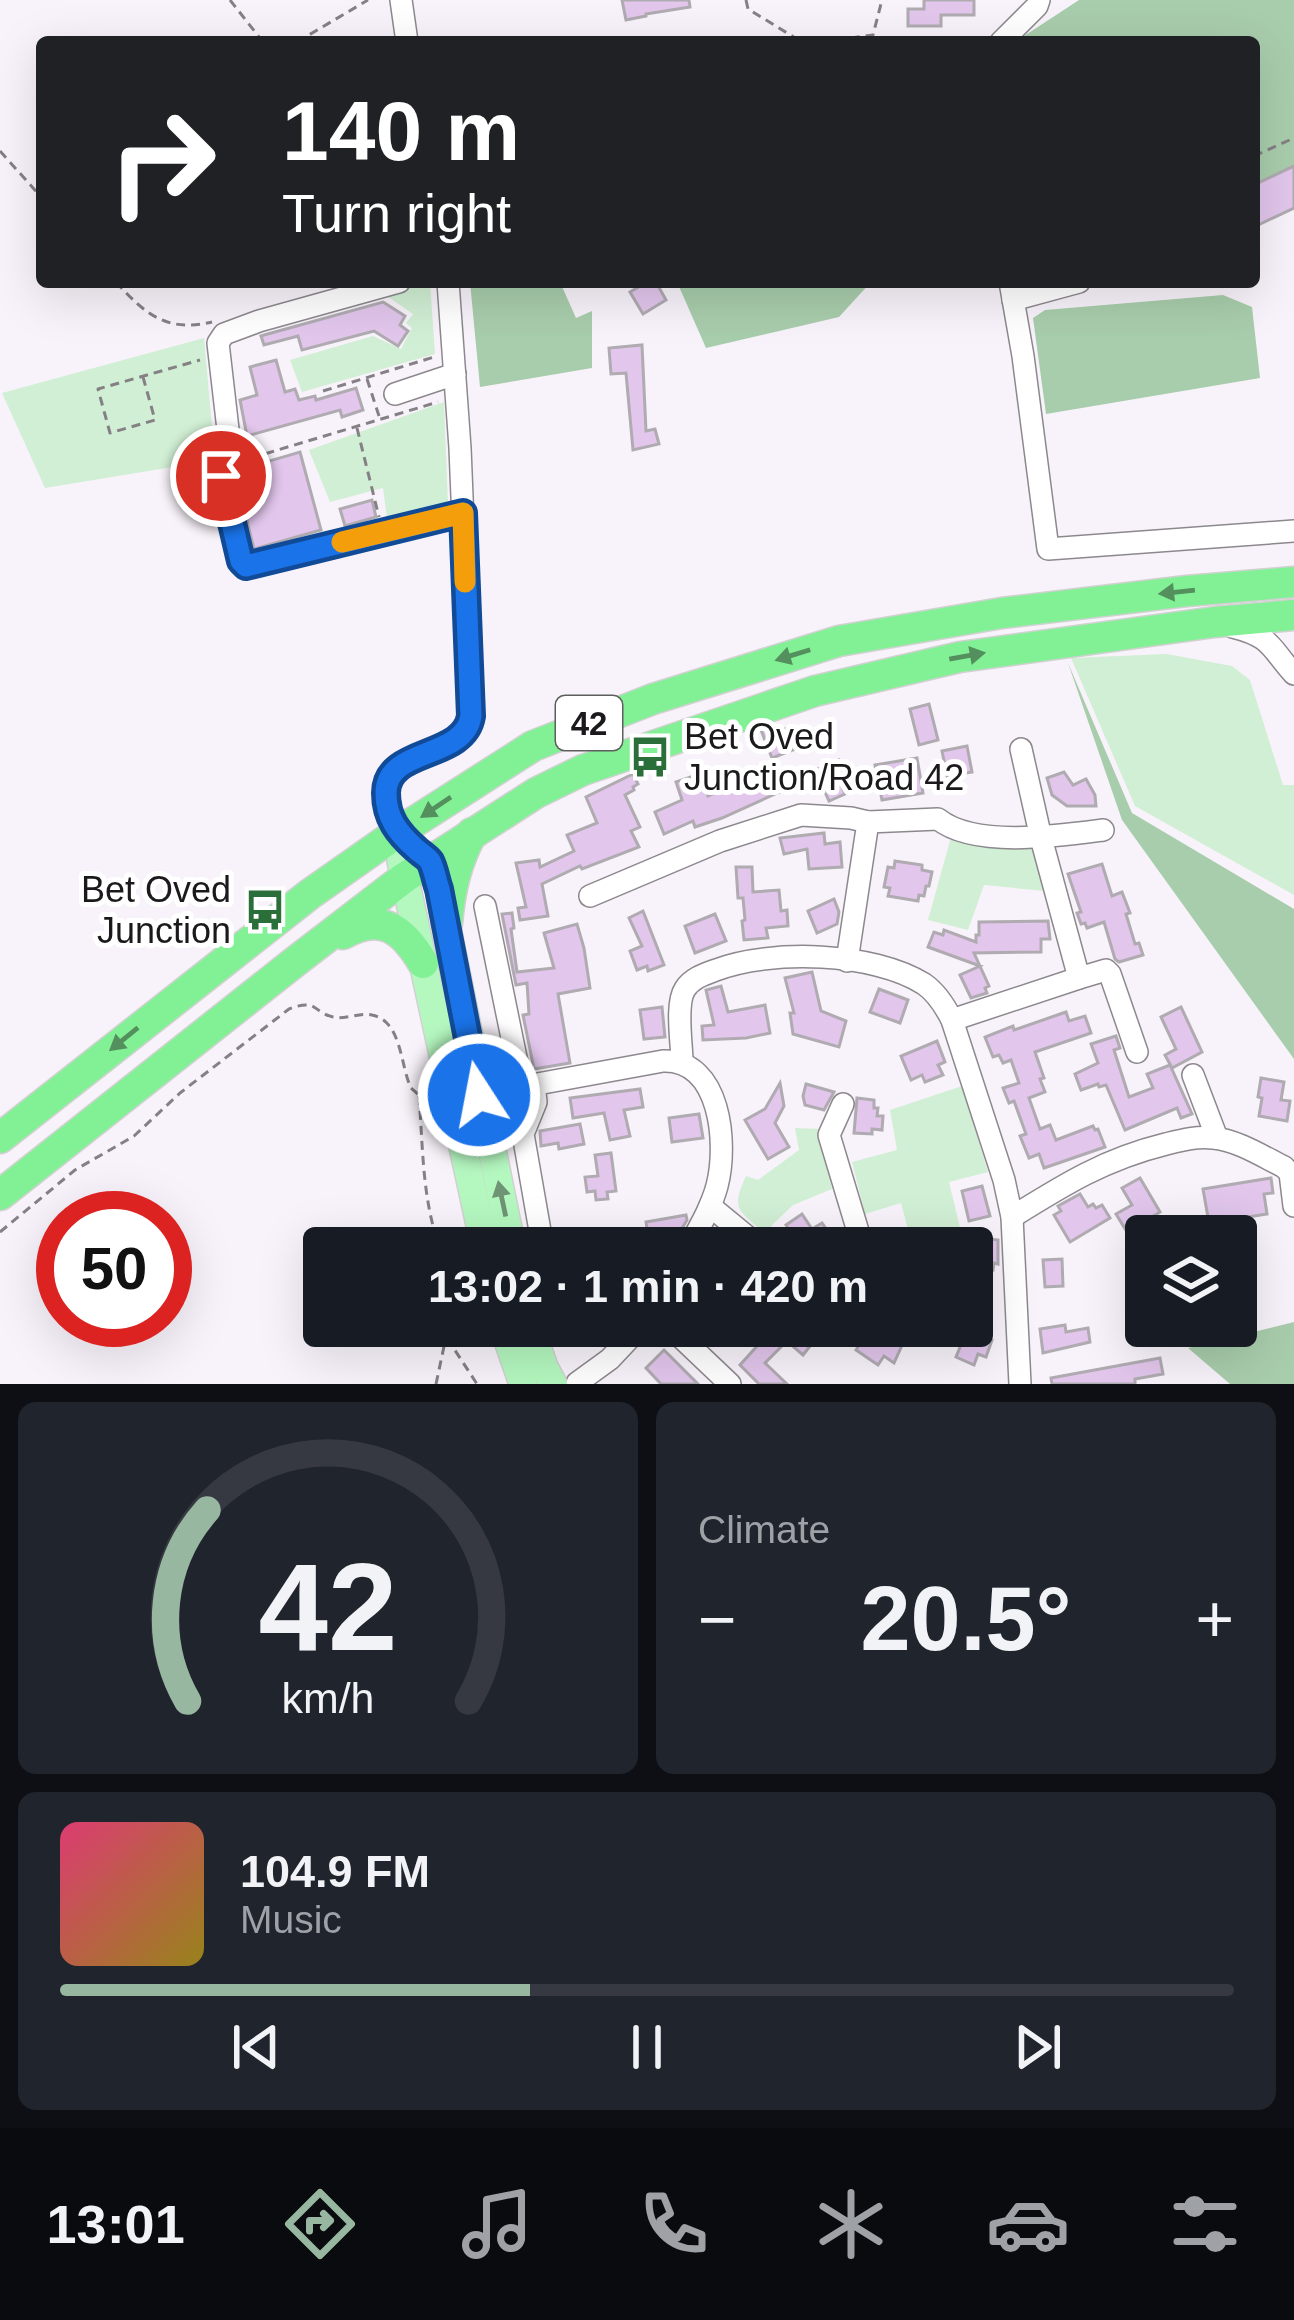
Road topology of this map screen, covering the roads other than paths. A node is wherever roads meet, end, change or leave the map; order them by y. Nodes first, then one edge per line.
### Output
1 (401, 0) edge
2 (1039, 0) edge
3 (406, 36) edge
4 (1007, 36) edge
5 (377, 288) edge
6 (448, 288) edge
7 (1012, 291) edge
8 (455, 373) junction
9 (394, 394) dead end
10 (463, 513) junction
11 (1294, 531) edge
12 (1294, 582) edge
13 (1294, 615) edge
14 (1215, 622) junction
15 (1294, 674) edge
16 (1021, 749) dead end
17 (868, 822) junction
18 (1103, 830) dead end
19 (397, 833) junction
20 (472, 833) junction
21 (1041, 838) junction
22 (417, 870) junction
23 (590, 896) dead end
24 (485, 906) dead end
25 (447, 922) junction
26 (296, 961) junction
27 (847, 961) junction
28 (423, 963) junction
29 (1079, 978) junction
30 (952, 1020) junction
31 (1137, 1052) dead end
32 (682, 1062) junction
33 (1192, 1075) dead end
34 (528, 1086) junction
35 (459, 1089) junction
36 (843, 1104) dead end
37 (0, 1138) edge
38 (1217, 1138) junction
39 (490, 1149) junction
40 (0, 1195) edge
41 (710, 1205) junction
42 (1294, 1207) edge
43 (1012, 1216) junction
44 (482, 1227) edge
45 (507, 1227) edge
46 (538, 1227) edge
47 (699, 1227) edge
48 (736, 1227) edge
49 (857, 1227) edge
50 (510, 1347) edge
51 (537, 1347) edge
52 (621, 1347) edge
53 (691, 1347) edge
54 (523, 1384) edge
55 (554, 1384) edge
56 (577, 1384) edge
57 (730, 1384) edge
58 (1020, 1384) edge

1 - 3 street
2 - 4 street
5 - 10 street
6 - 8 street
7 - 11 street
8 - 9 street
8 - 10 street
10 - 19 street
12 -> 19 highway, 42
13 - 14 highway, 42
14 - 15 street
20 -> 14 highway, 42
16 - 21 street
17 - 21 street
17 - 23 street
17 - 27 street
18 - 21 street
19 - 22 main road
19 -> 37 highway, 42
20 - 22 highway, 42
20 - 25 highway
21 - 29 street
22 - 25 main road
22 - 26 highway, 42
22 - 28 main road
24 - 34 street
25 - 35 main road
26 - 28 highway
26 - 40 highway, 42
27 - 30 street
27 - 32 street
28 - 35 main road
29 - 30 street
29 - 31 street
30 - 43 street
32 - 34 street
32 - 41 street
33 - 38 street
34 - 35 street
34 - 39 main road
34 - 46 street
35 - 39 main road
35 - 44 main road
36 - 49 street
38 - 42 street
38 - 43 street
45 -> 39 main road
41 - 47 street
41 - 48 street
43 - 58 street
50 - 54 main road
51 - 55 main road
52 - 56 street
53 - 57 street

